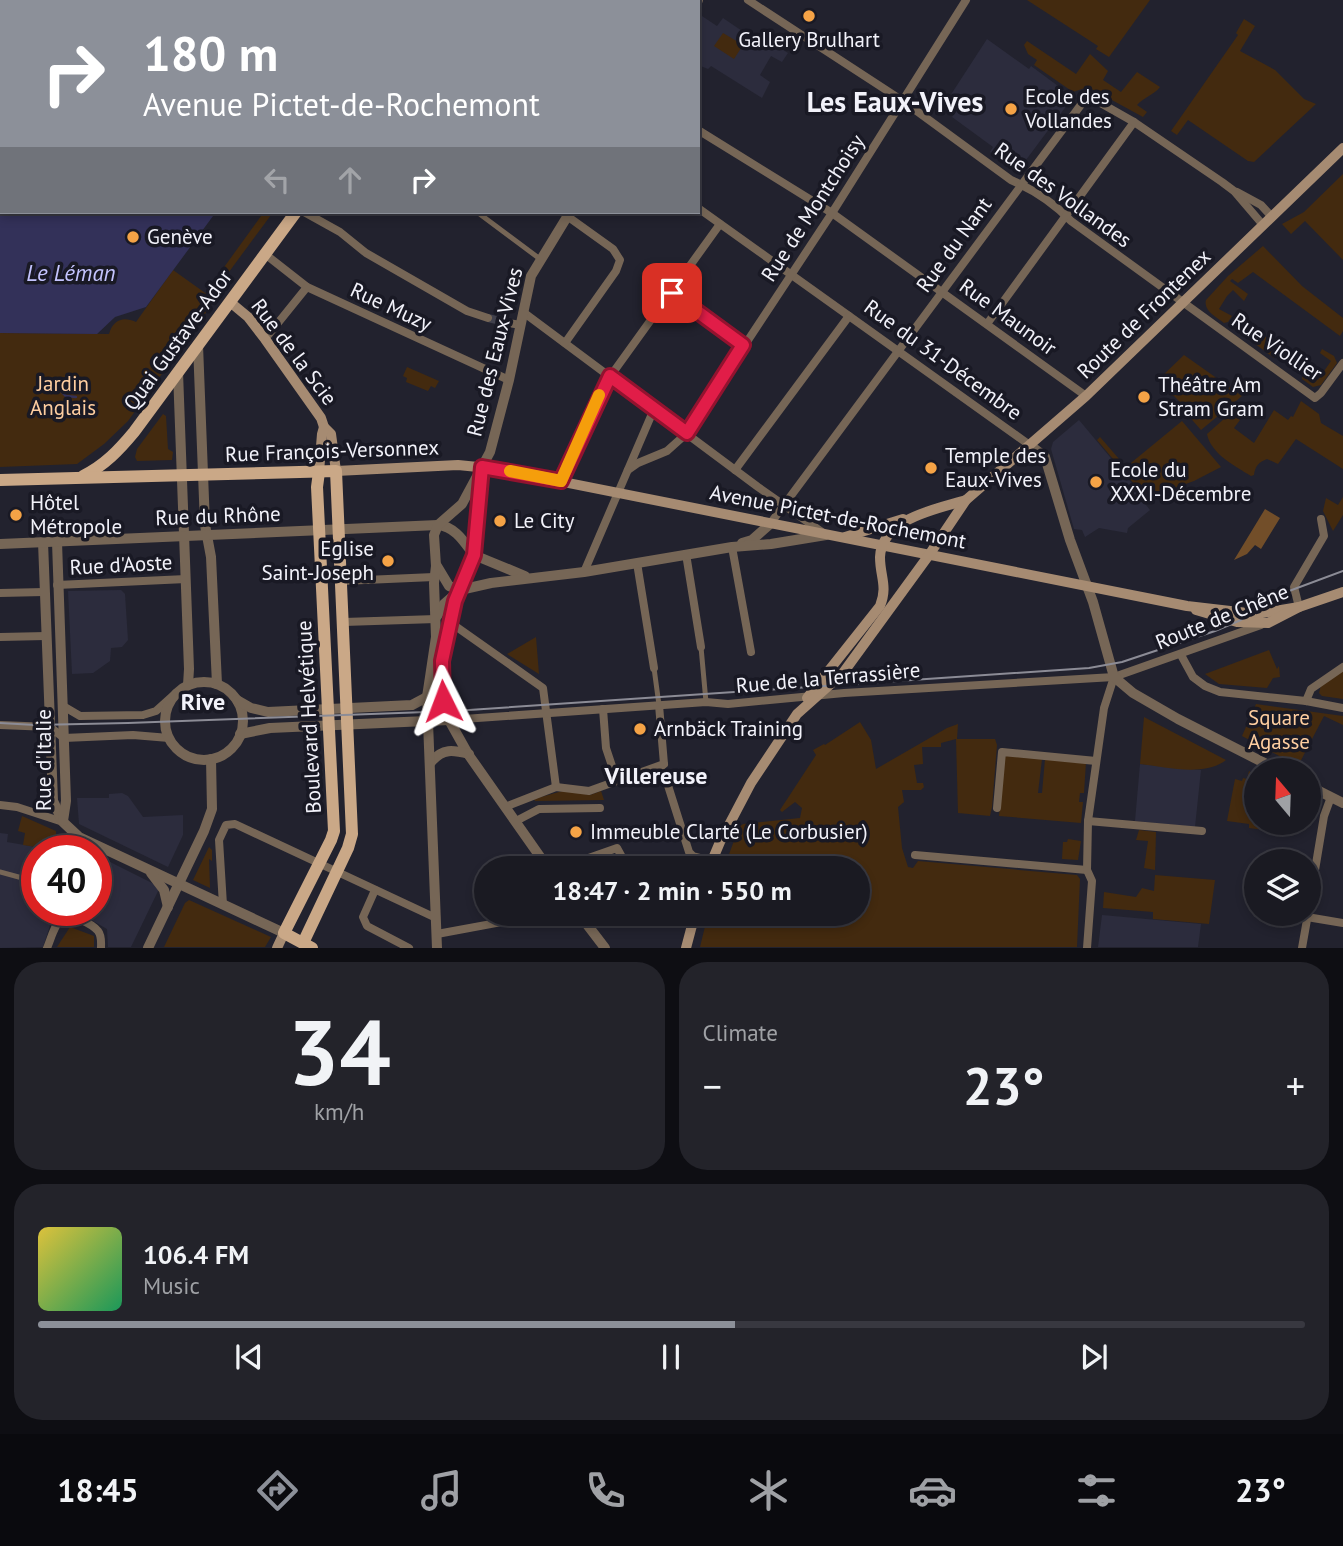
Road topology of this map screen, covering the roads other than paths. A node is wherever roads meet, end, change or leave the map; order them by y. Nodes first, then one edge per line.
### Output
1 (747, 0) edge
2 (953, 0) edge
3 (965, 2) edge
4 (903, 101) junction
5 (1134, 122) junction
6 (700, 131) edge
7 (1343, 148) edge
8 (1020, 184) junction
9 (1234, 191) junction
10 (700, 209) edge
11 (832, 213) junction
12 (295, 214) edge
13 (308, 214) edge
14 (480, 214) edge
15 (568, 214) edge
16 (1066, 216) junction
17 (1272, 217) junction
18 (720, 224) junction
19 (1263, 225) junction
20 (265, 254) junction
21 (540, 259) junction
22 (791, 273) junction
23 (307, 287) junction
24 (942, 291) junction
25 (672, 293) junction
26 (230, 302) junction
27 (1184, 303) junction
28 (523, 312) junction
29 (849, 316) junction
30 (488, 318) tunnel mouth
31 (508, 323) tunnel mouth
32 (987, 324) junction
33 (520, 326) junction
34 (265, 339) junction
35 (565, 343) junction
36 (198, 345) junction
37 (743, 345) junction
38 (899, 351) junction
39 (1343, 363) edge
40 (178, 372) junction
41 (610, 376) junction
42 (509, 380) junction
43 (1086, 396) junction
44 (654, 409) junction
45 (324, 427) junction
46 (687, 433) junction
47 (1031, 446) junction
48 (482, 467) junction
49 (628, 470) junction
50 (735, 470) junction
51 (336, 471) junction
52 (319, 472) junction
53 (184, 475) junction
54 (203, 475) junction
55 (79, 477) junction
56 (0, 481) edge
57 (561, 481) junction
58 (618, 493) junction
59 (966, 499) junction
60 (785, 505) junction
61 (917, 516) junction
62 (1321, 519) dead end
63 (771, 524) junction
64 (436, 530) junction
65 (340, 531) junction
66 (319, 532) junction
67 (826, 535) junction
68 (206, 536) junction
69 (185, 537) junction
70 (839, 537) junction
71 (43, 542) junction
72 (57, 542) junction
73 (0, 544) edge
74 (883, 546) junction
75 (732, 547) junction
76 (685, 554) junction
77 (474, 555) junction
78 (929, 555) junction
79 (637, 563) junction
80 (436, 566) junction
81 (584, 572) junction
82 (882, 573) junction
83 (434, 577) junction
84 (186, 579) junction
85 (533, 579) junction
86 (342, 581) junction
87 (57, 585) junction
88 (1087, 586) junction
89 (460, 590) junction
90 (901, 590) junction
91 (44, 592) junction
92 (1343, 592) edge
93 (0, 593) edge
94 (880, 606) junction
95 (1187, 606) junction
96 (1299, 607) junction
97 (436, 619) junction
98 (344, 622) junction
99 (1268, 622) junction
100 (451, 623) junction
101 (46, 636) junction
102 (0, 638) edge
103 (701, 647) joint
104 (751, 652) dead end
105 (1181, 655) junction
106 (1343, 667) edge
107 (654, 668) joint
108 (1114, 677) junction
109 (217, 684) junction
110 (188, 685) junction
111 (176, 693) junction
112 (427, 697) junction
113 (812, 697) junction
114 (237, 700) junction
115 (1306, 701) junction
116 (706, 702) junction
117 (659, 705) junction
118 (63, 706) junction
119 (347, 708) junction
120 (1343, 708) edge
121 (327, 709) junction
122 (603, 709) junction
123 (545, 714) junction
124 (449, 720) junction
125 (428, 721) junction
126 (0, 725) edge
127 (348, 725) junction
128 (328, 726) junction
129 (50, 727) junction
130 (240, 734) junction
131 (169, 737) junction
132 (64, 738) junction
133 (469, 754) junction
134 (1254, 758) edge
135 (211, 759) junction
136 (1096, 761) junction
137 (431, 762) junction
138 (664, 764) junction
139 (617, 781) junction
140 (556, 787) junction
141 (1321, 792) edge
142 (1331, 797) junction
143 (1343, 803) edge
144 (0, 805) edge
145 (505, 807) junction
146 (600, 808) dead end
147 (997, 808) dead end
148 (516, 821) junction
149 (1088, 821) junction
150 (63, 822) junction
151 (1202, 831) dead end
152 (1318, 849) edge
153 (915, 855) dead end
154 (540, 856) edge
155 (594, 856) edge
156 (621, 856) edge
157 (693, 856) edge
158 (714, 856) edge
159 (319, 863) junction
160 (149, 870) junction
161 (1087, 870) junction
162 (0, 872) edge
163 (337, 872) junction
164 (21, 877) edge
165 (179, 884) junction
166 (375, 890) junction
167 (223, 905) junction
168 (168, 907) junction
169 (436, 918) junction
170 (1321, 918) edge
171 (1343, 923) edge
172 (480, 926) edge
173 (588, 926) edge
174 (692, 926) edge
175 (1306, 926) edge
176 (284, 933) junction
177 (437, 934) junction
178 (305, 946) edge
179 (47, 947) edge
180 (101, 947) edge
181 (148, 947) edge
182 (277, 947) edge
183 (409, 947) edge
184 (437, 947) edge
185 (605, 947) edge
186 (686, 947) edge
187 (1087, 947) edge
188 (1302, 947) edge

1 - 4 street, Rue des Vollandes
2 - 3 street
3 - 4 street, Rue de Montchoisy
4 - 8 street, Rue des Vollandes
4 - 11 street, Rue de Montchoisy
5 - 8 street, Rue du Nant
5 - 9 street
5 - 16 street
6 - 11 street, Rue Maunoir
7 - 17 main road, Route de Frontenex
8 - 16 street, Rue des Vollandes
8 - 24 street, Rue du Nant
9 - 17 street
9 - 19 street
10 - 18 street, Rue du 31-Décembre
11 - 22 street, Rue de Montchoisy
11 - 24 street, Rue Maunoir
12 - 20 main road, Quai Gustave-Ador
13 - 30 street
14 - 21 street
15 - 21 street, Rue des Eaux-Vives
15 - 35 street
16 - 27 street, Rue des Vollandes
16 - 32 street
17 - 19 main road, Route de Frontenex
18 - 22 street, Rue du 31-Décembre
18 - 25 street
19 - 27 main road, Route de Frontenex
20 - 23 street, Rue Muzy
20 - 26 main road, Quai Gustave-Ador
21 - 28 street, Rue des Eaux-Vives
22 - 29 street, Rue du 31-Décembre
22 - 37 street, Rue de Montchoisy
23 - 34 street
23 - 42 street, Rue Muzy
24 - 32 street, Rue Maunoir
24 - 38 street, Rue du Nant
25 - 37 street
25 - 41 street
26 - 34 main road, Rue de la Scie
26 - 36 main road, Quai Gustave-Ador
27 - 39 street, Rue Viollier
27 - 43 main road, Route de Frontenex
28 - 33 street, Rue des Eaux-Vives
28 - 35 street
29 - 38 street, Rue du 31-Décembre
29 - 50 street
31 - 33 street
32 - 43 street, Rue Maunoir
33 - 42 street, Rue des Eaux-Vives
34 - 45 main road, Rue de la Scie
35 - 41 street
36 - 40 main road, Quai Gustave-Ador
36 - 54 street
37 - 46 street, Rue de Montchoisy
38 - 47 street, Rue du 31-Décembre
38 - 60 street, Rue du Nant
40 - 53 street
40 - 55 main road, Quai Gustave-Ador
41 - 44 street
41 - 57 street
42 - 48 street, Rue des Eaux-Vives
43 - 47 main road, Route de Frontenex
44 - 46 street
44 - 49 street
45 - 51 main road, Rue de la Scie
45 - 52 main road
46 - 49 street, Rue de Montchoisy
46 - 50 street
47 - 59 main road, Route de Frontenex
47 - 88 street, Rue du 31-Décembre
48 - 51 main road, Rue François-Versonnex
48 - 57 main road, Avenue Pictet-de-Rochemont
48 - 64 street
48 - 77 street
49 - 58 street
50 - 60 street
51 - 52 main road, Rue François-Versonnex
51 - 65 main road, Boulevard Helvétique
52 - 54 main road, Rue François-Versonnex
52 - 66 main road, Boulevard Helvétique
53 - 54 main road, Rue François-Versonnex
53 - 55 main road, Rue François-Versonnex
53 - 69 street
54 - 68 street
55 - 56 main road, Rue François-Versonnex
57 - 58 main road, Avenue Pictet-de-Rochemont
58 - 63 main road, Avenue Pictet-de-Rochemont
58 - 81 street
59 - 61 main road
59 - 78 main road
60 - 63 street, Rue du Nant
60 - 67 street
61 - 70 main road
61 - 74 main road
62 - 96 street
63 - 67 main road, Avenue Pictet-de-Rochemont
63 - 75 street
64 - 65 street, Rue du Rhône
64 - 77 street
64 - 80 street
65 - 66 street, Rue du Rhône
65 - 86 main road, Boulevard Helvétique
66 - 68 street, Rue du Rhône
66 - 121 main road, Boulevard Helvétique
67 - 70 main road, Avenue Pictet-de-Rochemont
67 - 75 street
68 - 69 street, Rue du Rhône
68 - 109 street
69 - 72 street, Rue du Rhône
69 - 84 street
70 - 74 main road, Avenue Pictet-de-Rochemont
71 - 72 street, Rue du Rhône
71 - 73 street, Rue du Rhône
71 - 91 street, Rue d'Italie
72 - 87 street, Rue d'Italie
74 - 78 main road, Avenue Pictet-de-Rochemont
74 - 82 main road
75 - 76 street
75 - 104 street
76 - 79 street
76 - 103 street
77 - 85 street
77 - 89 street
78 - 88 main road, Avenue Pictet-de-Rochemont
78 - 90 main road
79 - 81 street
79 - 107 street
80 - 83 street
80 - 89 street
81 - 85 street
82 - 90 main road
82 - 94 main road
83 - 86 street
83 - 97 street
84 - 87 street, Rue d'Aoste
84 - 110 street
85 - 89 street
86 - 98 main road, Boulevard Helvétique
87 - 118 street, Rue d'Italie
88 - 95 main road, Avenue Pictet-de-Rochemont
88 - 108 street, Rue du 31-Décembre
89 - 97 street
89 - 100 street
90 - 94 main road
90 - 113 main road
91 - 93 street
91 - 101 street, Rue d'Italie
92 - 96 main road, Route de Chêne
94 - 113 main road
95 - 96 main road, Avenue Pictet-de-Rochemont
95 - 99 main road, Avenue Pictet-de-Rochemont
96 - 99 main road, Route de Chêne
97 - 98 street
97 - 112 street
98 - 119 main road, Boulevard Helvétique
99 - 105 street, Route de Chêne
100 - 123 street
100 - 124 street
101 - 102 street
101 - 129 street, Rue d'Italie
103 - 116 street
105 - 108 street, Route de Chêne
105 - 115 street
106 - 115 street
107 - 117 street
108 - 113 street, Rue de la Terrassière
108 - 134 street
108 - 136 street
109 - 110 street
109 - 114 street
110 - 111 street
111 - 118 street
111 - 131 street
112 - 119 street
112 - 125 street
113 - 116 street, Rue de la Terrassière
113 - 158 main road
114 - 121 street
114 - 130 street
115 - 120 street
116 - 117 street, Rue de la Terrassière
117 - 122 street, Rue de la Terrassière
117 - 138 street
118 - 132 street, Rue d'Italie
119 - 121 street
119 - 127 main road, Boulevard Helvétique
121 - 128 main road, Boulevard Helvétique
122 - 123 street, Rue de la Terrassière
122 - 139 street
123 - 124 street, Rue de la Terrassière
123 - 140 street
124 - 125 street
124 - 133 street
125 - 127 street
125 - 137 street
126 - 129 street
127 - 128 street
127 - 163 main road, Boulevard Helvétique
128 - 130 street
128 - 159 main road, Boulevard Helvétique
129 - 132 street
129 - 150 street, Rue d'Italie
130 - 135 street
131 - 132 street
131 - 135 street
132 - 150 street, Rue d'Italie
133 - 137 street
133 - 145 street
135 - 165 street
136 - 147 street
136 - 149 street
137 - 169 street
138 - 139 street
138 - 157 street
139 - 140 street
140 - 145 street
141 - 142 street
142 - 143 street
142 - 152 street
144 - 150 street
145 - 148 street
146 - 148 street
148 - 154 street
149 - 151 street
149 - 161 street
150 - 160 street
153 - 161 street
155 - 156 street
159 - 163 street
159 - 167 street
159 - 176 main road, Boulevard Helvétique
160 - 165 street
160 - 168 street
161 - 187 street
162 - 164 street
163 - 166 street
163 - 178 main road, Boulevard Helvétique
165 - 167 street
165 - 168 street
166 - 169 street
166 - 183 street
167 - 176 street
168 - 181 street
169 - 177 street
170 - 171 street
172 - 177 street
173 - 185 street
174 - 186 main road
175 - 188 street
176 - 178 main road
176 - 182 main road, Boulevard Helvétique
177 - 184 street
179 - 180 street

